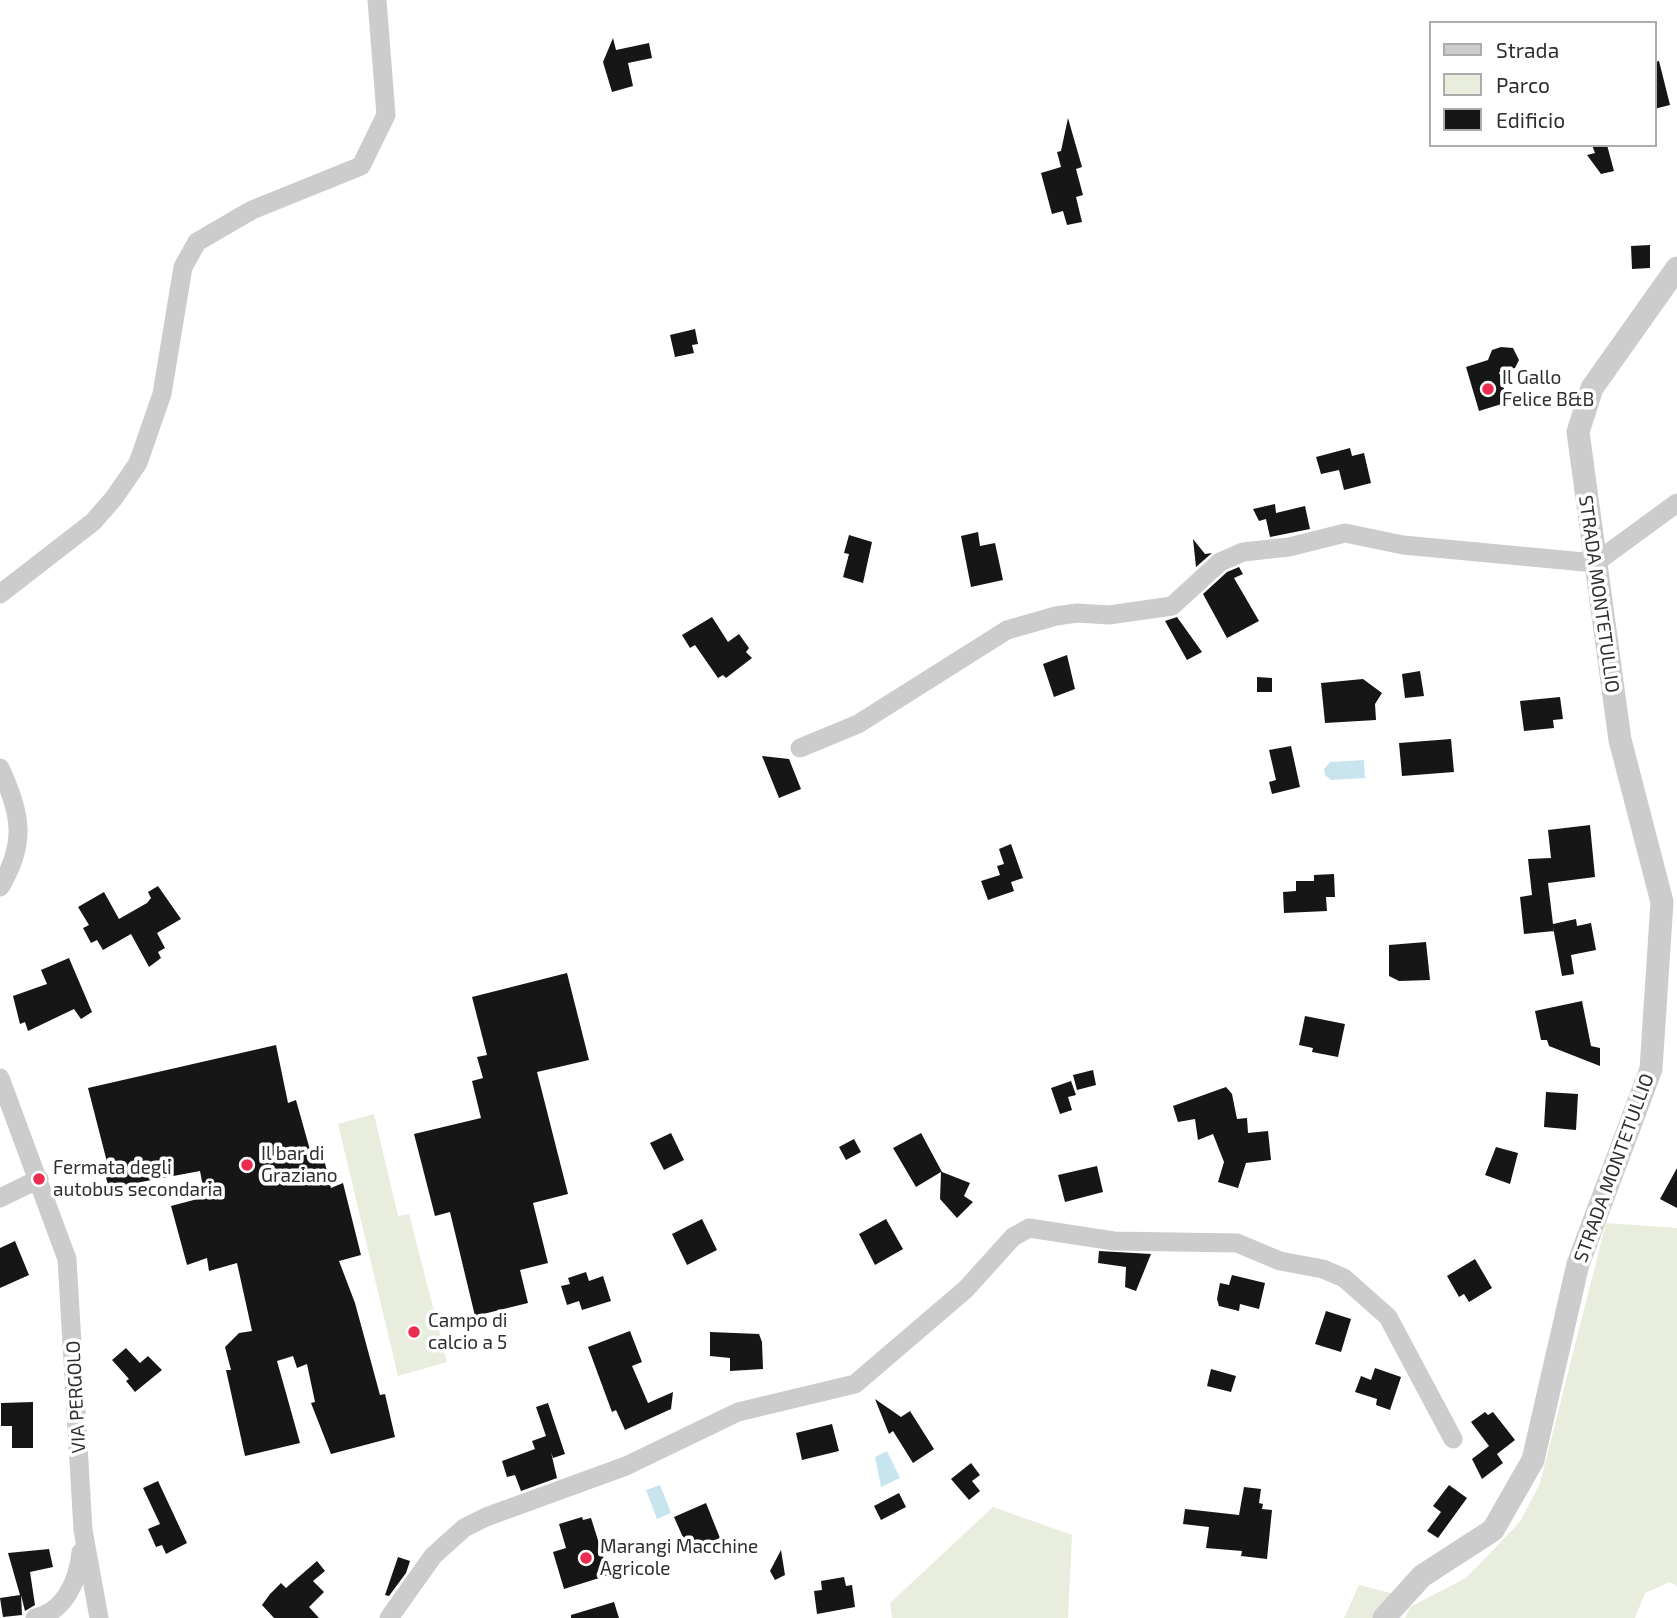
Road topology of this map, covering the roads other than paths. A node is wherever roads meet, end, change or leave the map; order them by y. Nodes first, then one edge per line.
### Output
1 (377, 0) edge
2 (1677, 268) edge
3 (1677, 503) edge
4 (1595, 563) junction
5 (0, 594) edge
6 (800, 748) dead end
7 (0, 768) edge
8 (0, 887) edge
9 (0, 1078) edge
10 (39, 1180) junction
11 (0, 1198) edge
12 (1453, 1438) dead end
13 (83, 1530) junction
14 (47, 1617) edge
15 (99, 1618) edge
16 (389, 1618) edge
17 (1384, 1618) edge

1 - 5 street
2 - 4 street, STRADA MONTETULLIO
3 - 4 street
4 - 6 street
4 - 17 street, STRADA MONTETULLIO
7 - 8 street
9 - 10 street, VIA PERGOLO
10 - 11 street
10 - 13 street, VIA PERGOLO
12 - 16 street
13 - 14 street
13 - 15 street, VIA PERGOLO

